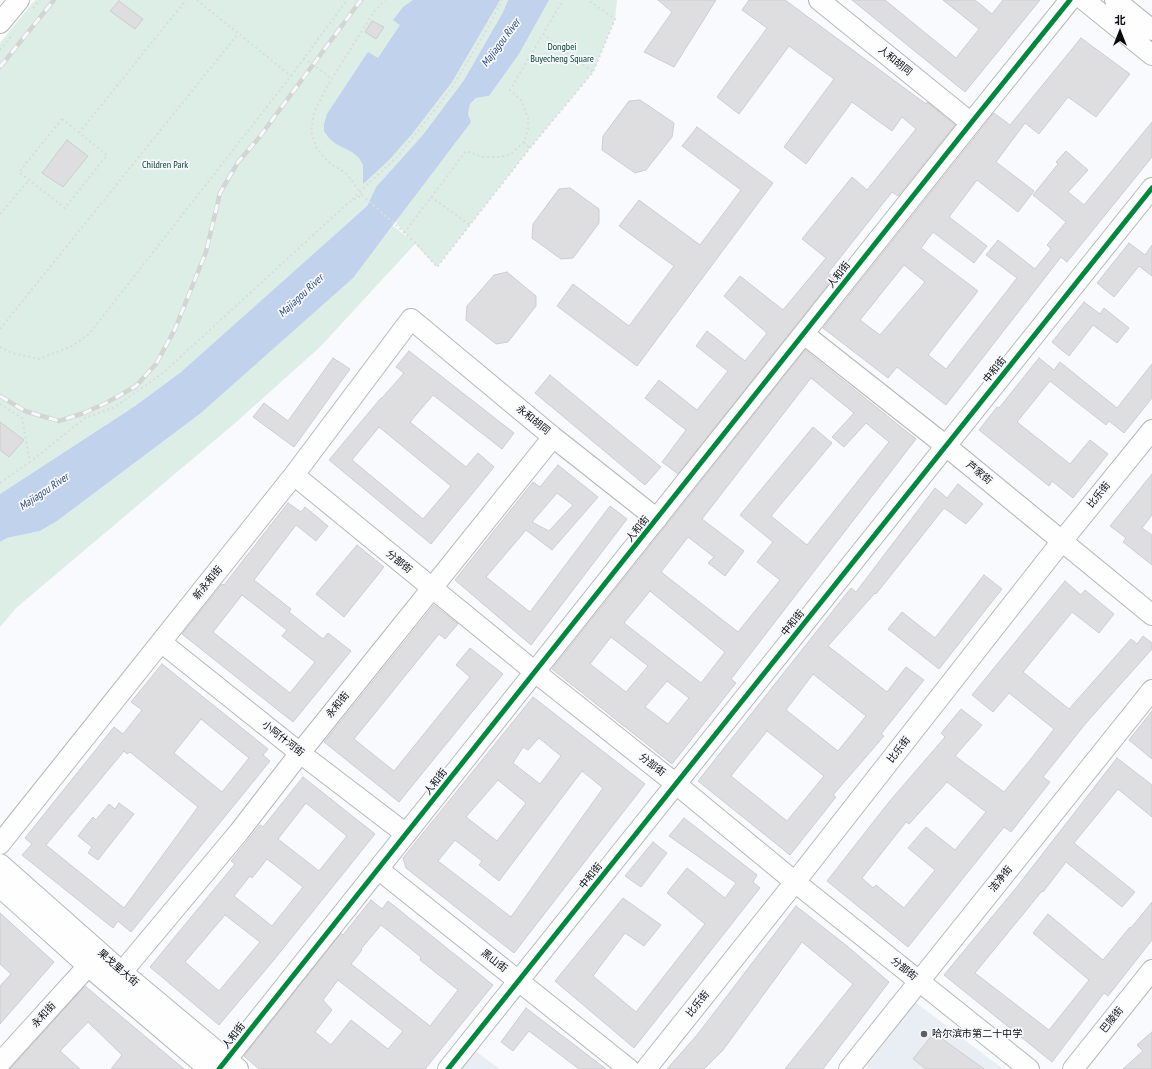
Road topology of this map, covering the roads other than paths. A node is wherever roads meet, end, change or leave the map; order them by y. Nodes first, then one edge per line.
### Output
1 (19, 0) edge
2 (819, 0) edge
3 (1070, 0) edge
4 (1084, 0) edge
5 (1115, 0) edge
6 (0, 23) edge
7 (1152, 30) edge
8 (1152, 55) edge
9 (971, 123) junction
10 (1152, 188) edge
11 (411, 319) joint
12 (804, 334) junction
13 (1152, 430) edge
14 (553, 436) junction
15 (946, 446) junction
16 (294, 475) junction
17 (657, 519) junction
18 (1062, 541) junction
19 (432, 588) junction
20 (1152, 615) edge
21 (161, 642) junction
22 (535, 672) junction
23 (1152, 690) edge
24 (300, 753) junction
25 (676, 784) junction
26 (406, 834) junction
27 (0, 844) edge
28 (0, 864) edge
29 (378, 869) junction
30 (795, 882) junction
31 (0, 887) edge
32 (88, 966) junction
33 (1152, 970) edge
34 (122, 972) junction
35 (519, 981) junction
36 (919, 981) junction
37 (0, 1063) edge
38 (228, 1066) edge
39 (209, 1069) edge
40 (448, 1069) edge
41 (629, 1069) edge
42 (646, 1069) edge
43 (849, 1069) edge
44 (1029, 1069) edge
45 (1073, 1069) edge

1 - 6 street
2 - 9 street, 人和胡同
3 - 9 street, 人和街
4 - 8 street
5 - 7 street
9 - 12 street, 人和街
10 - 15 street, 中和街
11 - 14 street, 永和胡同
11 - 16 street, 新永和街
12 - 15 street, 芦家街
12 - 17 street, 人和街
13 - 18 street, 比乐街
14 - 17 street, 永和胡同
14 - 19 street, 永和街
15 - 18 street, 芦家街
15 - 25 street, 中和街
16 - 19 street, 分部街
16 - 21 street, 新永和街
17 - 22 street, 人和街
18 - 20 street, 芦家街
18 - 30 street, 比乐街
19 - 22 street, 分部街
19 - 24 street, 永和街
21 - 24 street, 小阿什河街
21 - 27 street, 新永和街
22 - 25 street, 分部街
22 - 26 street, 人和街
23 - 36 street, 洁净街
24 - 26 street, 小阿什河街
24 - 34 street, 永和街
25 - 30 street, 分部街
25 - 35 street, 中和街
26 - 29 street, 人和街
28 - 34 street, 果戈里大街
29 - 35 street, 黑山街
29 - 38 street, 人和街
30 - 36 street, 分部街
30 - 42 street, 比乐街
31 - 32 street, 果戈里大街
32 - 37 street, 永和街
32 - 39 street, 果戈里大街
33 - 45 street, 巴陵街
34 - 38 street, 果戈里大街
35 - 40 street, 中和街
35 - 41 street, 黑山街
36 - 43 street, 洁净街
36 - 44 street, 分部街

